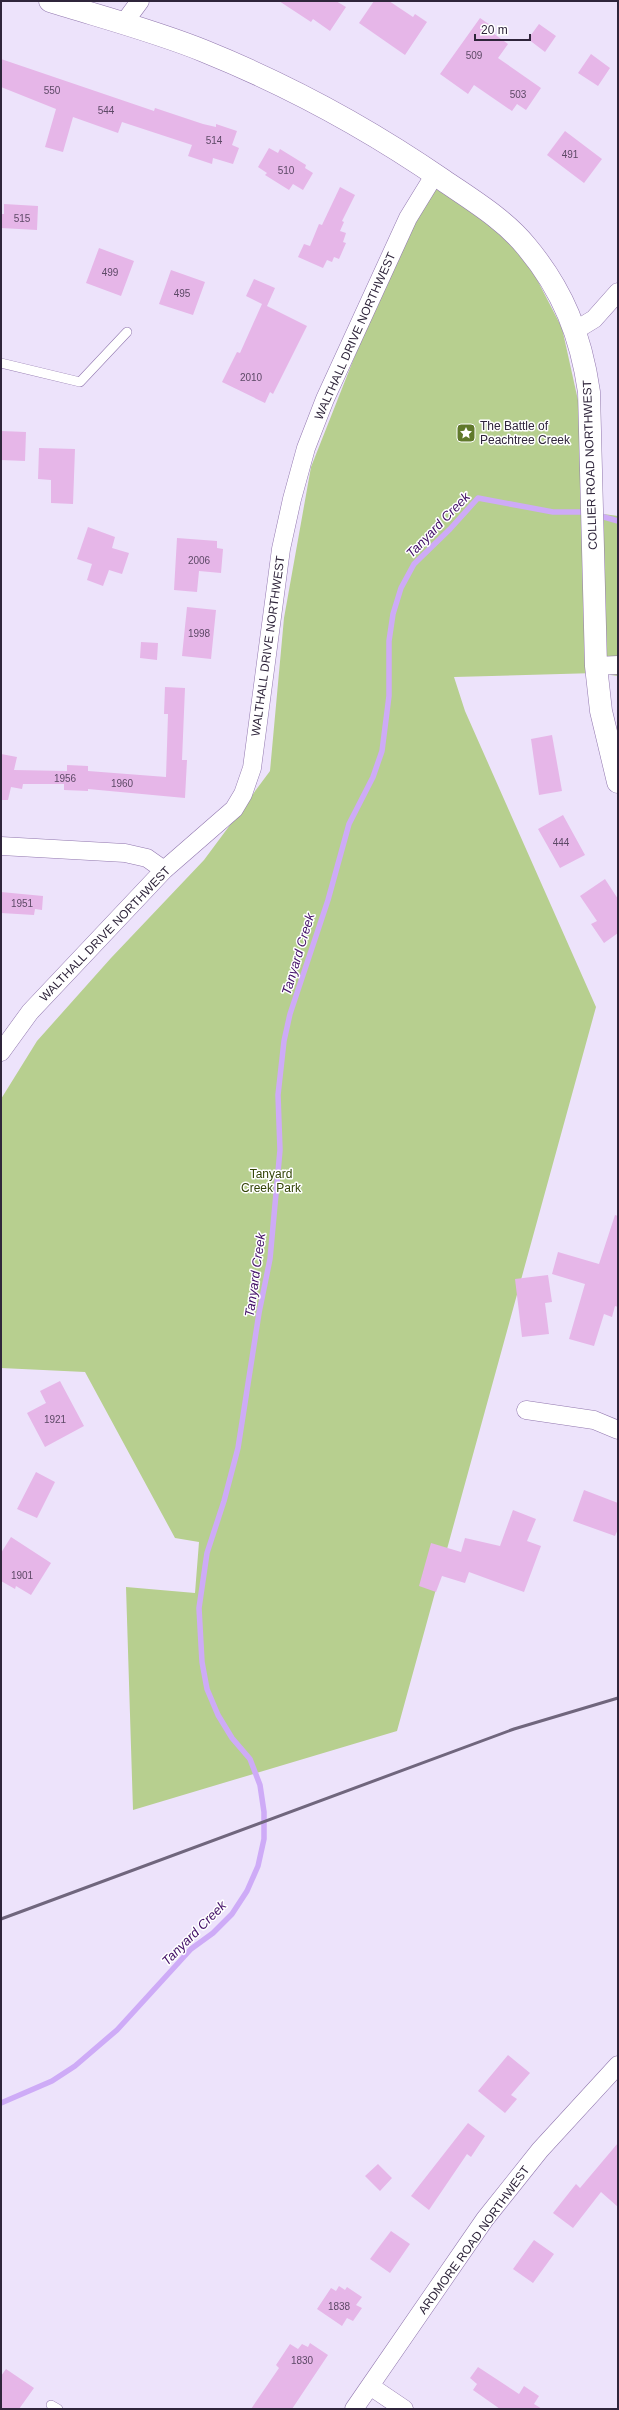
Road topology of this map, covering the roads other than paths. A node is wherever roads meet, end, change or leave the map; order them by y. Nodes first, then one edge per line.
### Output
1 (50, 1) edge
2 (140, 1) edge
3 (123, 24) junction
4 (435, 174) junction
5 (618, 292) edge
6 (576, 330) junction
7 (127, 332) dead end
8 (1, 363) edge
9 (618, 665) edge
10 (596, 666) junction
11 (618, 782) edge
12 (1, 846) edge
13 (164, 870) junction
14 (1, 1052) edge
15 (526, 1410) dead end
16 (618, 1430) edge
17 (618, 2065) edge
18 (370, 2386) junction
19 (354, 2409) edge
20 (404, 2409) edge

1 - 3 street, COLLIER ROAD NORTHWEST
2 - 3 street
3 - 4 street, COLLIER ROAD NORTHWEST
4 - 6 street, COLLIER ROAD NORTHWEST
4 - 13 street, WALTHALL DRIVE NORTHWEST
5 - 6 street
6 - 10 street, COLLIER ROAD NORTHWEST
7 - 8 lane
9 - 10 street
10 - 11 street, COLLIER ROAD NORTHWEST
12 - 13 street
13 - 14 street, WALTHALL DRIVE NORTHWEST
15 - 16 street
17 - 18 street, ARDMORE ROAD NORTHWEST
18 - 19 street, ARDMORE ROAD NORTHWEST
18 - 20 street

